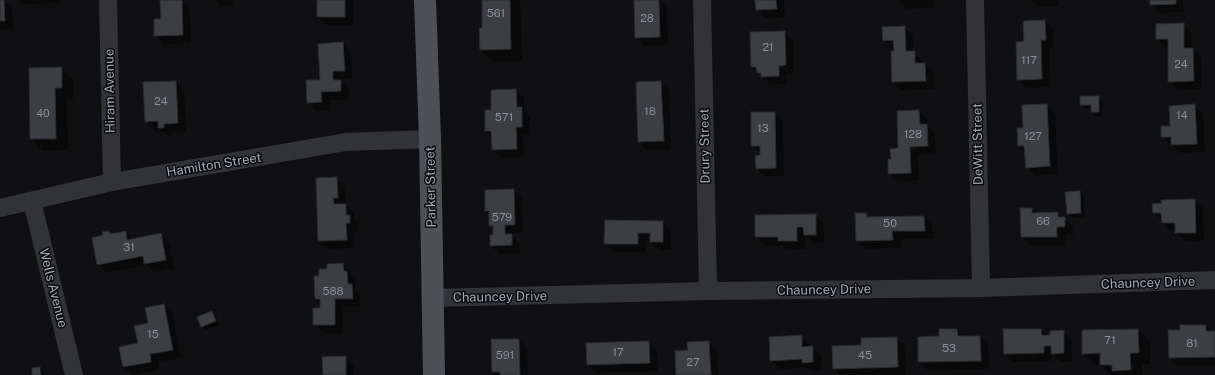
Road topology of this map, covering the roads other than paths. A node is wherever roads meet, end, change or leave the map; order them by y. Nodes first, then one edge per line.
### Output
1 (108, 0) edge
2 (425, 0) edge
3 (702, 0) edge
4 (975, 0) edge
5 (430, 139) junction
6 (112, 182) junction
7 (32, 201) junction
8 (0, 208) edge
9 (1215, 280) edge
10 (981, 288) junction
11 (708, 291) junction
12 (433, 298) junction
13 (74, 375) edge
14 (434, 375) edge

1 - 6 street, Hiram Avenue
2 - 5 main road, Parker Street
3 - 11 street, Drury Street
4 - 10 street, DeWitt Street
5 - 6 street, Hamilton Street
5 - 12 main road, Parker Street
6 - 7 street, Hamilton Street
7 - 8 street, Hamilton Street
7 - 13 street, Wells Avenue
9 - 10 street, Chauncey Drive
10 - 11 street, Chauncey Drive
11 - 12 street, Chauncey Drive
12 - 14 main road, Parker Street

